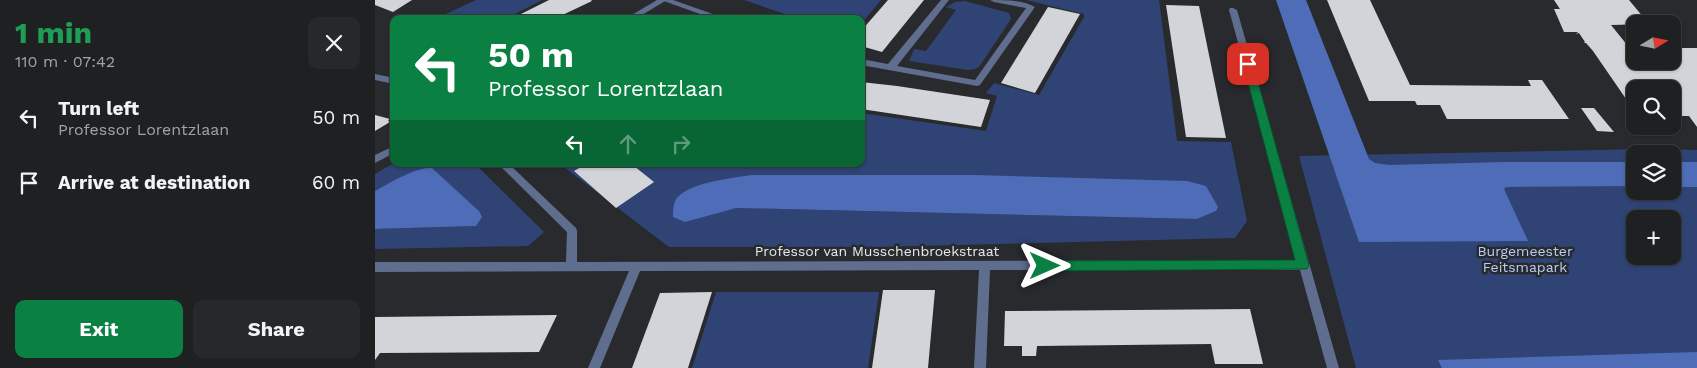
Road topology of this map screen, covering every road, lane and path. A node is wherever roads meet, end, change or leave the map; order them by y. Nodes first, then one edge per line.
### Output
1 (664, 0) edge
2 (945, 0) edge
3 (994, 0) edge
4 (1233, 10) dead end
5 (636, 15) edge
6 (711, 15) edge
7 (865, 63) edge
8 (890, 68) junction
9 (375, 77) edge
10 (390, 80) edge
11 (390, 151) edge
12 (375, 159) edge
13 (506, 167) edge
14 (1303, 265) junction
15 (636, 266) junction
16 (985, 266) junction
17 (375, 267) edge
18 (571, 267) junction
19 (594, 368) edge
20 (980, 368) edge
21 (1333, 368) edge

1 - 5 street
1 - 6 street
2 - 8 street
3 - 8 street
4 - 14 street
7 - 8 street
9 - 10 street
11 - 12 street
13 - 18 street
14 - 16 street, Professor van Musschenbroekstraat
14 - 21 street
15 - 16 street, Professor van Musschenbroekstraat
15 - 18 street, Professor van Musschenbroekstraat
15 - 19 street
16 - 20 street
17 - 18 street, Professor van Musschenbroekstraat

